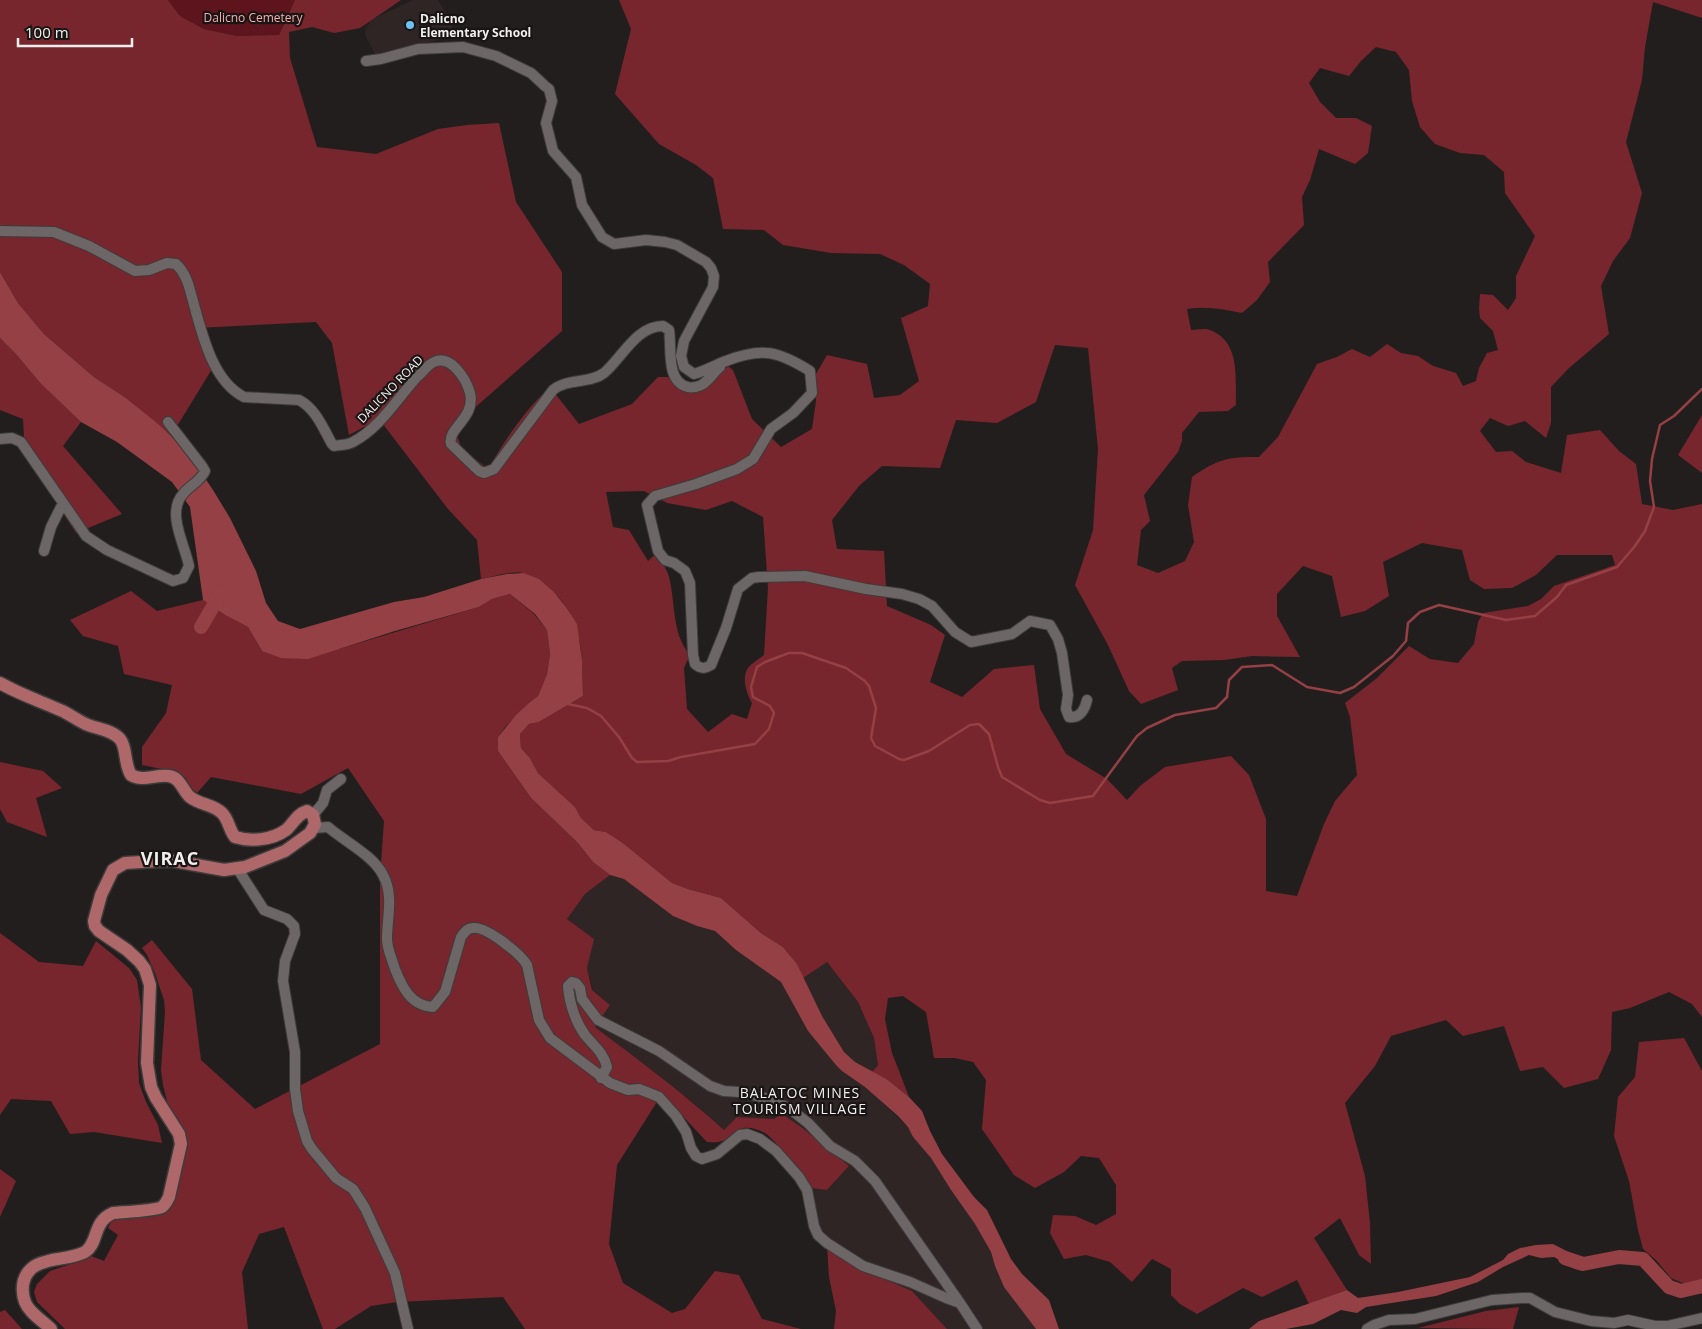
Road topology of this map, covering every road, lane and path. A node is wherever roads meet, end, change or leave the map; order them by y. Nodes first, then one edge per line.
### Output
1 (366, 61) dead end
2 (0, 231) edge
3 (726, 361) junction
4 (168, 422) dead end
5 (0, 439) edge
6 (64, 503) junction
7 (44, 551) dead end
8 (0, 682) edge
9 (1087, 700) dead end
10 (341, 779) dead end
11 (314, 822) junction
12 (237, 868) junction
13 (601, 1078) junction
14 (960, 1303) junction
15 (1702, 1318) edge
16 (51, 1329) edge
17 (408, 1329) edge
18 (977, 1329) edge
19 (1368, 1329) edge

1 - 3 street
2 - 3 street, DALICNO ROAD
3 - 9 street
4 - 6 street
5 - 6 street
6 - 7 street
8 - 11 main road
10 - 11 street
11 - 12 main road
11 - 13 street
12 - 16 main road
12 - 17 street
13 - 14 street
13 - 14 street
14 - 18 street
15 - 19 street

